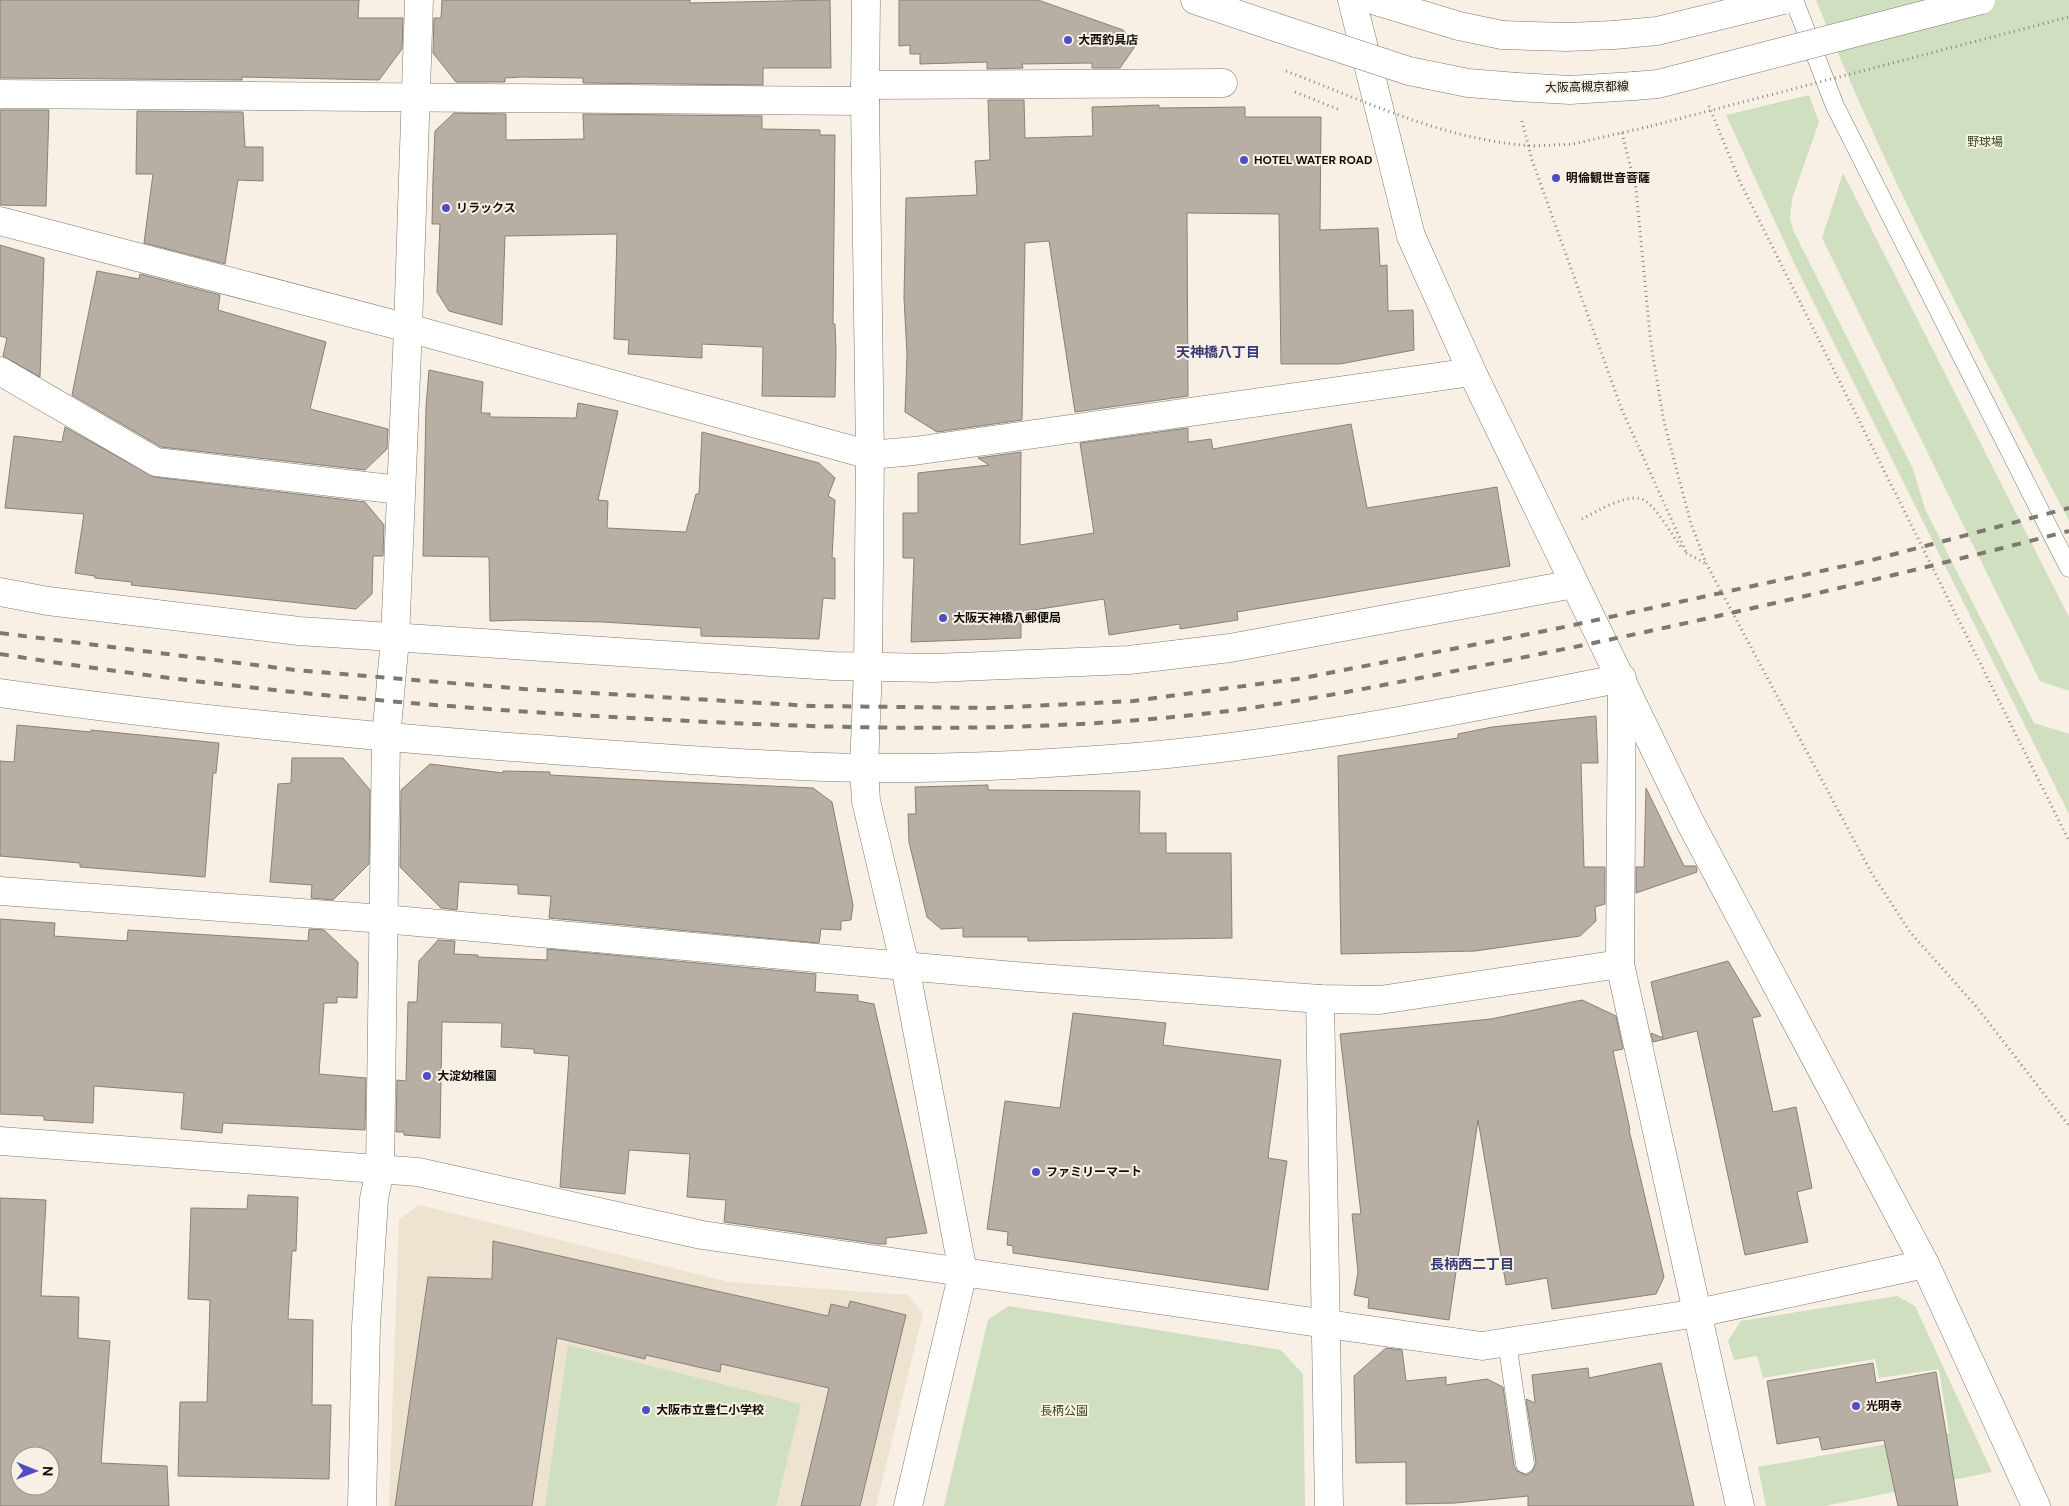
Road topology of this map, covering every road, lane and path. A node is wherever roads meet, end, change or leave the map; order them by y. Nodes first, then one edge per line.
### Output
1 (419, 0) edge
2 (866, 0) edge
3 (1195, 0) edge
4 (1352, 0) edge
5 (1373, 0) edge
6 (1782, 0) edge
7 (1794, 0) edge
8 (1981, 0) edge
9 (2069, 17) edge
10 (1286, 71) dead end
11 (1223, 83) dead end
12 (1295, 92) dead end
13 (865, 93) junction
14 (0, 94) edge
15 (414, 96) junction
16 (1518, 100) junction
17 (1707, 102) dead end
18 (1340, 110) dead end
19 (1622, 133) junction
20 (0, 221) edge
21 (408, 328) junction
22 (0, 371) edge
23 (1472, 372) junction
24 (870, 455) junction
25 (400, 490) junction
26 (1550, 535) junction
27 (1687, 554) junction
28 (1706, 563) junction
29 (2069, 568) edge
30 (1574, 584) junction
31 (0, 592) edge
32 (394, 638) junction
33 (1622, 678) junction
34 (868, 680) junction
35 (0, 693) edge
36 (386, 738) junction
37 (865, 756) junction
38 (2069, 841) edge
39 (0, 891) edge
40 (384, 919) junction
41 (1620, 964) junction
42 (905, 966) junction
43 (1320, 999) junction
44 (2069, 1126) edge
45 (0, 1140) edge
46 (380, 1169) junction
47 (1925, 1264) junction
48 (963, 1272) junction
49 (1698, 1313) junction
50 (1328, 1324) junction
51 (1507, 1342) junction
52 (1525, 1464) dead end
53 (362, 1506) edge
54 (908, 1506) edge
55 (1329, 1506) edge
56 (1740, 1506) edge
57 (2036, 1506) edge

1 - 15 street
2 - 13 street
3 - 16 street, 大阪高槻京都線, bridge
4 - 23 street
5 - 6 street, bridge
7 - 29 lane
8 - 16 street, 大阪高槻京都線, bridge
9 - 19 path, bridge
10 - 19 path, bridge
11 - 13 street
12 - 18 path
13 - 15 street
13 - 24 street
14 - 15 street
15 - 21 street
16 - 27 path
17 - 38 path
19 - 28 path
20 - 21 street
21 - 24 street
21 - 25 street
22 - 25 street
23 - 24 street
23 - 26 street
24 - 34 street
25 - 32 street
26 - 27 path
26 - 30 street
27 - 28 path
28 - 44 path
30 - 33 street
30 - 34 street
31 - 32 street
32 - 34 street
32 - 36 street
33 - 37 street
33 - 41 street
33 - 47 street
34 - 37 street
35 - 36 street
36 - 37 street
36 - 40 street
37 - 42 street
39 - 40 street
40 - 42 street
40 - 46 street
41 - 43 street
41 - 49 street
42 - 43 street
42 - 48 street
43 - 50 street
45 - 46 street
46 - 48 street
46 - 53 street
47 - 49 street
47 - 57 street
48 - 50 street
48 - 54 street
49 - 51 street
49 - 56 street
50 - 51 street
50 - 55 street
51 - 52 lane

